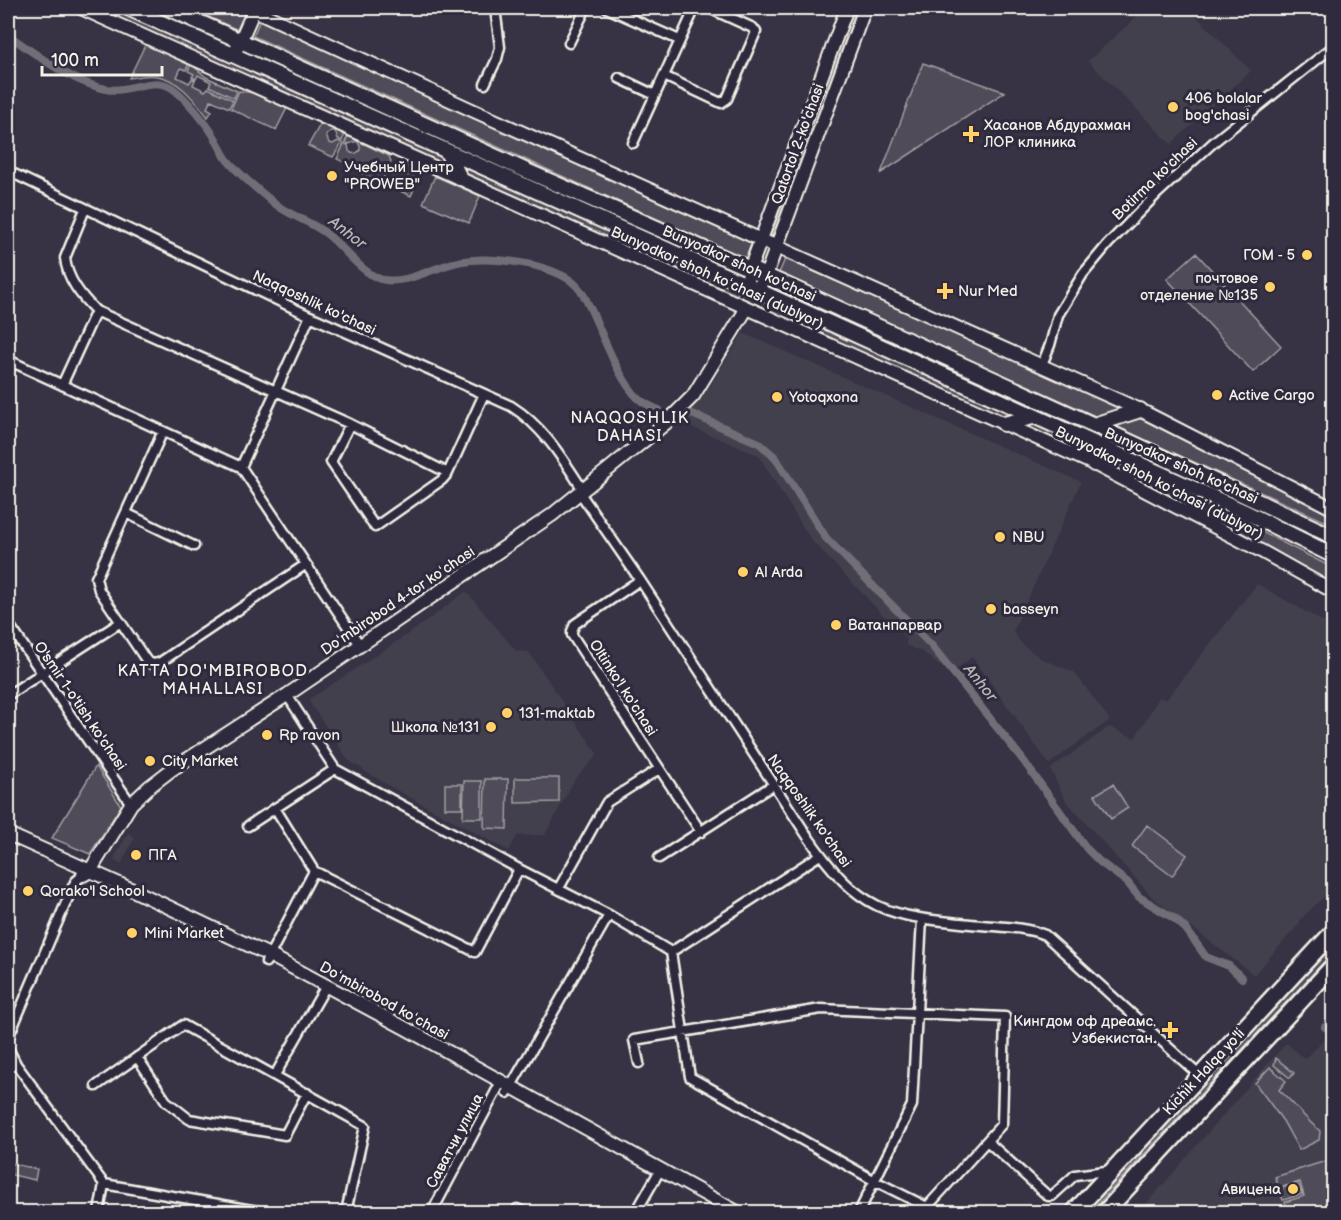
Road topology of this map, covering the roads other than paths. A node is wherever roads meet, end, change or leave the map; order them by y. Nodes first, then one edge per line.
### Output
1 (81, 8) edge
2 (128, 8) edge
3 (168, 8) edge
4 (253, 8) edge
5 (495, 8) edge
6 (586, 8) edge
7 (606, 8) edge
8 (694, 8) edge
9 (709, 8) edge
10 (847, 8) edge
11 (865, 8) edge
12 (241, 40) junction
13 (680, 40) junction
14 (569, 43) dead end
15 (1334, 46) edge
16 (234, 55) junction
17 (664, 76) junction
18 (619, 78) dead end
19 (485, 84) dead end
20 (655, 95) junction
21 (633, 143) dead end
22 (447, 152) junction
23 (8, 172) edge
24 (460, 178) junction
25 (85, 209) junction
26 (761, 240) junction
27 (776, 247) junction
28 (750, 269) junction
29 (766, 276) junction
30 (752, 288) junction
31 (744, 307) junction
32 (96, 311) junction
33 (310, 316) junction
34 (10, 361) edge
35 (1041, 366) junction
36 (8, 372) edge
37 (62, 386) junction
38 (275, 391) junction
39 (484, 394) junction
40 (1140, 410) junction
41 (1033, 417) junction
42 (350, 424) junction
43 (1004, 424) junction
44 (1094, 425) junction
45 (162, 431) junction
46 (1084, 440) junction
47 (1094, 464) junction
48 (241, 466) junction
49 (448, 473) junction
50 (582, 491) junction
51 (1334, 508) edge
52 (126, 513) junction
53 (1334, 537) edge
54 (194, 546) dead end
55 (1334, 556) edge
56 (305, 565) junction
57 (640, 580) junction
58 (1334, 592) edge
59 (121, 622) junction
60 (8, 623) edge
61 (360, 645) junction
62 (41, 674) junction
63 (8, 695) edge
64 (287, 695) junction
65 (335, 769) junction
66 (659, 769) junction
67 (773, 785) junction
68 (131, 804) junction
69 (275, 808) junction
70 (248, 826) dead end
71 (701, 832) junction
72 (8, 834) edge
73 (8, 843) edge
74 (820, 855) junction
75 (659, 858) dead end
76 (519, 869) junction
77 (314, 871) junction
78 (83, 875) junction
79 (559, 888) junction
80 (609, 915) junction
81 (922, 919) junction
82 (1334, 931) edge
83 (671, 952) junction
84 (267, 958) junction
85 (1334, 965) edge
86 (325, 989) junction
87 (916, 1013) junction
88 (682, 1031) junction
89 (8, 1038) edge
90 (8, 1048) edge
91 (137, 1057) junction
92 (639, 1063) dead end
93 (275, 1075) junction
94 (1200, 1076) junction
95 (96, 1086) dead end
96 (504, 1088) junction
97 (307, 1093) junction
98 (987, 1141) junction
99 (1113, 1170) junction
100 (658, 1172) junction
101 (875, 1181) junction
102 (104, 1184) junction
103 (99, 1212) edge
104 (264, 1212) edge
105 (346, 1212) edge
106 (432, 1212) edge
107 (636, 1212) edge
108 (724, 1212) edge
109 (737, 1212) edge
110 (859, 1212) edge
111 (1074, 1212) edge
112 (1104, 1212) edge

1 - 24 street, Bunyodkor shoh koʻchasi (dublyor)
2 - 16 main road, Bunyodkor shoh ko'chasi
3 - 12 main road, Bunyodkor shoh ko'chasi
4 - 12 street
4 - 26 street
5 - 19 street
6 - 14 street
7 - 13 street
8 - 13 street
9 - 17 street
10 - 26 street, Qatortol 2-ko'chasi
11 - 27 street, Qatortol 2-ko'chasi
12 - 16 street
12 - 28 main road, Bunyodkor shoh ko'chasi
13 - 17 street
15 - 35 street, Botirma ko'chasi
16 - 22 main road, Bunyodkor shoh ko'chasi
17 - 20 street
18 - 20 street
20 - 21 street
22 - 24 main road
22 - 30 main road, Bunyodkor shoh ko'chasi
23 - 25 street, Naqqoshlik ko'chasi
24 - 31 street, Bunyodkor shoh koʻchasi (dublyor)
25 - 32 street
25 - 33 street, Naqqoshlik ko'chasi
26 - 27 street
26 - 28 street, Qatortol 2-ko'chasi
27 - 29 street, Qatortol 2-ko'chasi
27 - 35 street
28 - 29 main road, Bunyodkor shoh ko'chasi
28 - 30 street, Qatortol 2-ko'chasi
29 - 30 street, Qatortol 2-ko'chasi
29 - 44 main road, Bunyodkor shoh ko'chasi
30 - 41 main road, Bunyodkor shoh ko'chasi
31 - 43 street, Bunyodkor shoh koʻchasi (dublyor)
31 - 50 street, Doʻmbirobod 4-tor koʻchasi
32 - 37 street
32 - 38 street
33 - 38 street
33 - 39 street, Naqqoshlik ko'chasi
34 - 36 street
34 - 37 street
35 - 40 street
37 - 45 street
38 - 42 street
38 - 48 street
39 - 49 street
39 - 50 street, Naqqoshlik ko'chasi
40 - 44 main road
40 - 51 street
41 - 43 main road
41 - 46 main road, Bunyodkor shoh ko'chasi
42 - 49 street
42 - 49 street
43 - 47 street, Bunyodkor shoh koʻchasi (dublyor)
44 - 53 main road, Bunyodkor shoh ko'chasi
45 - 48 street
45 - 52 street
46 - 47 main road
46 - 55 main road, Bunyodkor shoh ko'chasi
47 - 58 street, Bunyodkor shoh koʻchasi (dublyor)
48 - 56 street
50 - 57 street, Naqqoshlik ko'chasi
50 - 61 street, Doʻmbirobod 4-tor koʻchasi
52 - 54 street
52 - 59 street
56 - 59 street
56 - 61 street
57 - 66 street, Oltinko'l ko'chasi
57 - 67 street, Naqqoshlik ko'chasi
59 - 62 street
60 - 62 street, O'smir 1-o'tish ko'chasi
61 - 64 street, Doʻmbirobod 4-tor koʻchasi
62 - 63 street
62 - 68 street, O'smir 1-o'tish ko'chasi
64 - 65 street
64 - 68 street, Doʻmbirobod 4-tor koʻchasi
65 - 69 street
65 - 76 street
66 - 71 street, Oltinko'l ko'chasi
66 - 79 street
67 - 71 street
67 - 74 street, Naqqoshlik ko'chasi
68 - 78 street, Doʻmbirobod 4-tor koʻchasi
69 - 70 street
69 - 77 street
71 - 75 street
72 - 78 street, Doʻmbirobod koʻchasi
73 - 78 street, Doʻmbirobod koʻchasi
74 - 81 street, Naqqoshlik ko'chasi
74 - 83 street
76 - 77 street
76 - 79 street
77 - 84 street
78 - 84 street, Doʻmbirobod koʻchasi
78 - 89 street, Doʻmbirobod 4-tor koʻchasi
79 - 80 street
80 - 83 street
80 - 96 street, Саватчи улица
81 - 87 street
81 - 94 street, Naqqoshlik ko'chasi
82 - 94 highway, Kichik Halqa yo'li
83 - 88 street
84 - 86 street, Doʻmbirobod koʻchasi
85 - 112 highway, Kichik Halqa yo'li
86 - 93 street
86 - 96 street, Doʻmbirobod koʻchasi
87 - 88 street
87 - 98 street
87 - 101 street
88 - 92 street
88 - 101 street
90 - 102 street
91 - 93 street
91 - 95 street
91 - 97 street
93 - 97 street
94 - 99 highway, Kichik Halqa yo'li
96 - 100 street, Doʻmbirobod koʻchasi
96 - 106 street, Саватчи улица
97 - 105 street
98 - 99 street
98 - 101 street
99 - 111 highway, Kichik Halqa yo'li
100 - 107 street
100 - 108 street, Doʻmbirobod koʻchasi
100 - 109 street, Doʻmbirobod koʻchasi
101 - 110 street
102 - 103 street
102 - 104 street

